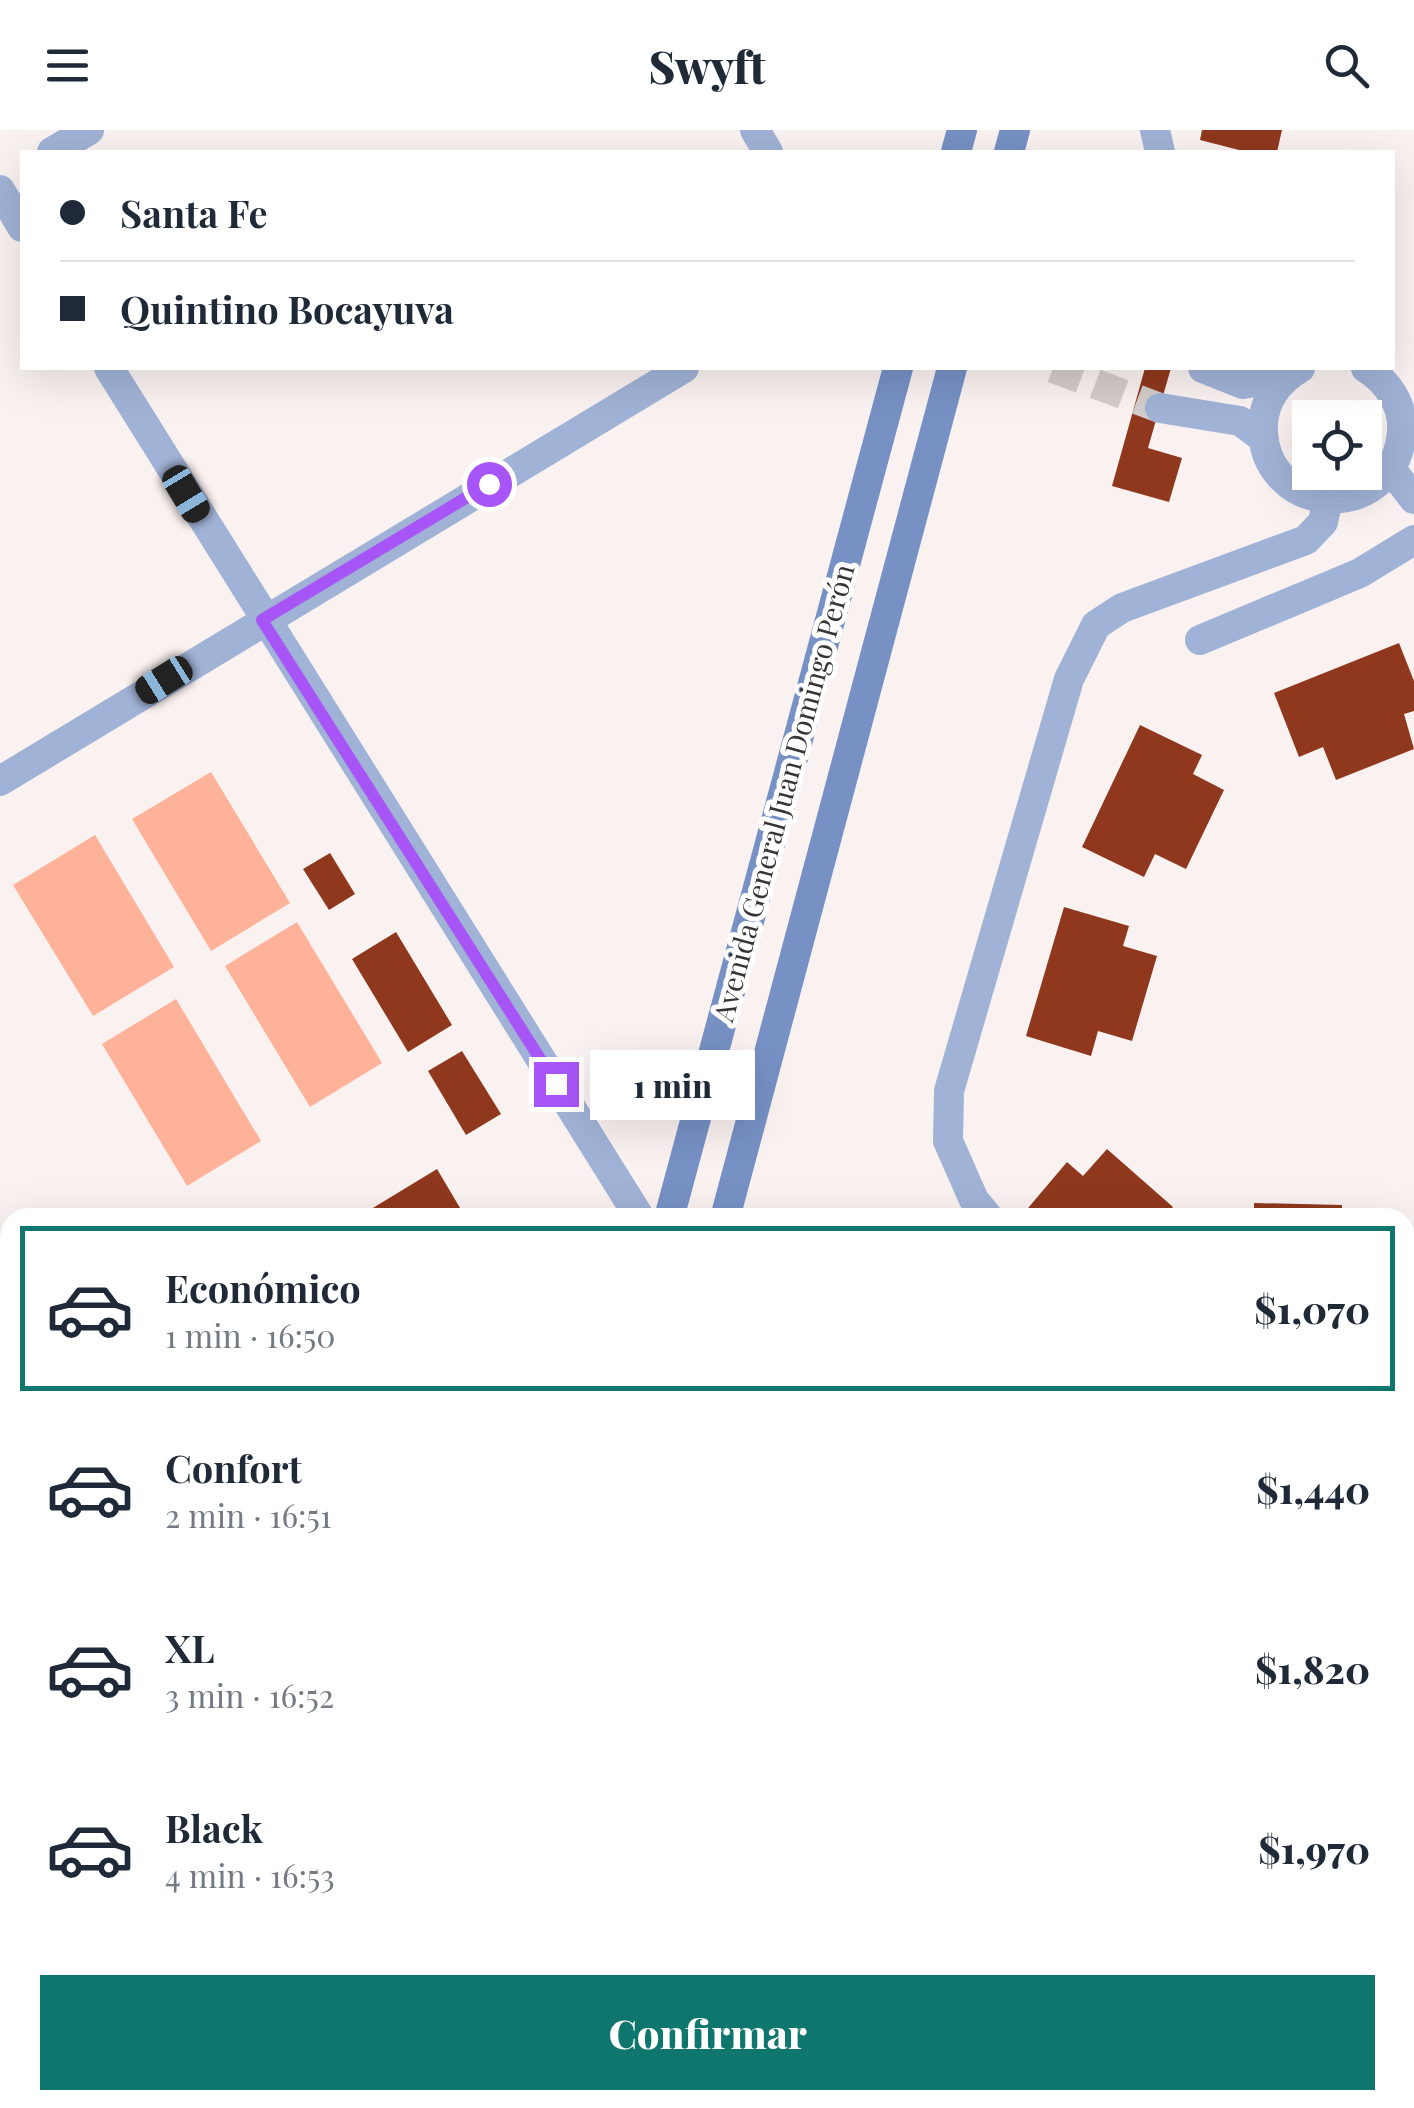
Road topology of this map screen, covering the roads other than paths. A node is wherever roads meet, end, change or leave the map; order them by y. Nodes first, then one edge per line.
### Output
1 (89, 130) edge
2 (55, 150) edge
3 (20, 172) edge
4 (0, 187) edge
5 (20, 223) edge
6 (109, 370) edge
7 (681, 370) edge
8 (897, 370) edge
9 (951, 370) edge
10 (1207, 370) edge
11 (1368, 370) edge
12 (1293, 372) edge
13 (1406, 401) edge
14 (1160, 408) tunnel mouth
15 (1263, 438) junction
16 (1390, 469) junction
17 (1414, 499) edge
18 (1328, 500) junction
19 (1414, 540) edge
20 (262, 620) junction
21 (1200, 640) dead end
22 (0, 781) edge
23 (634, 1208) edge
24 (672, 1208) edge
25 (728, 1208) edge
26 (981, 1208) edge

1 - 2 street
3 - 4 street
4 - 5 street
6 - 20 street
7 - 20 street
8 - 24 main road, Avenida General Juan Domingo Perón
9 - 25 main road, Avenida General Juan Domingo Perón
10 - 12 street
11 - 13 street
12 - 15 street
13 - 16 street
14 - 15 street
15 - 18 street
16 - 17 street
16 - 18 street
18 - 26 street
19 - 21 street
20 - 22 street
20 - 23 street

